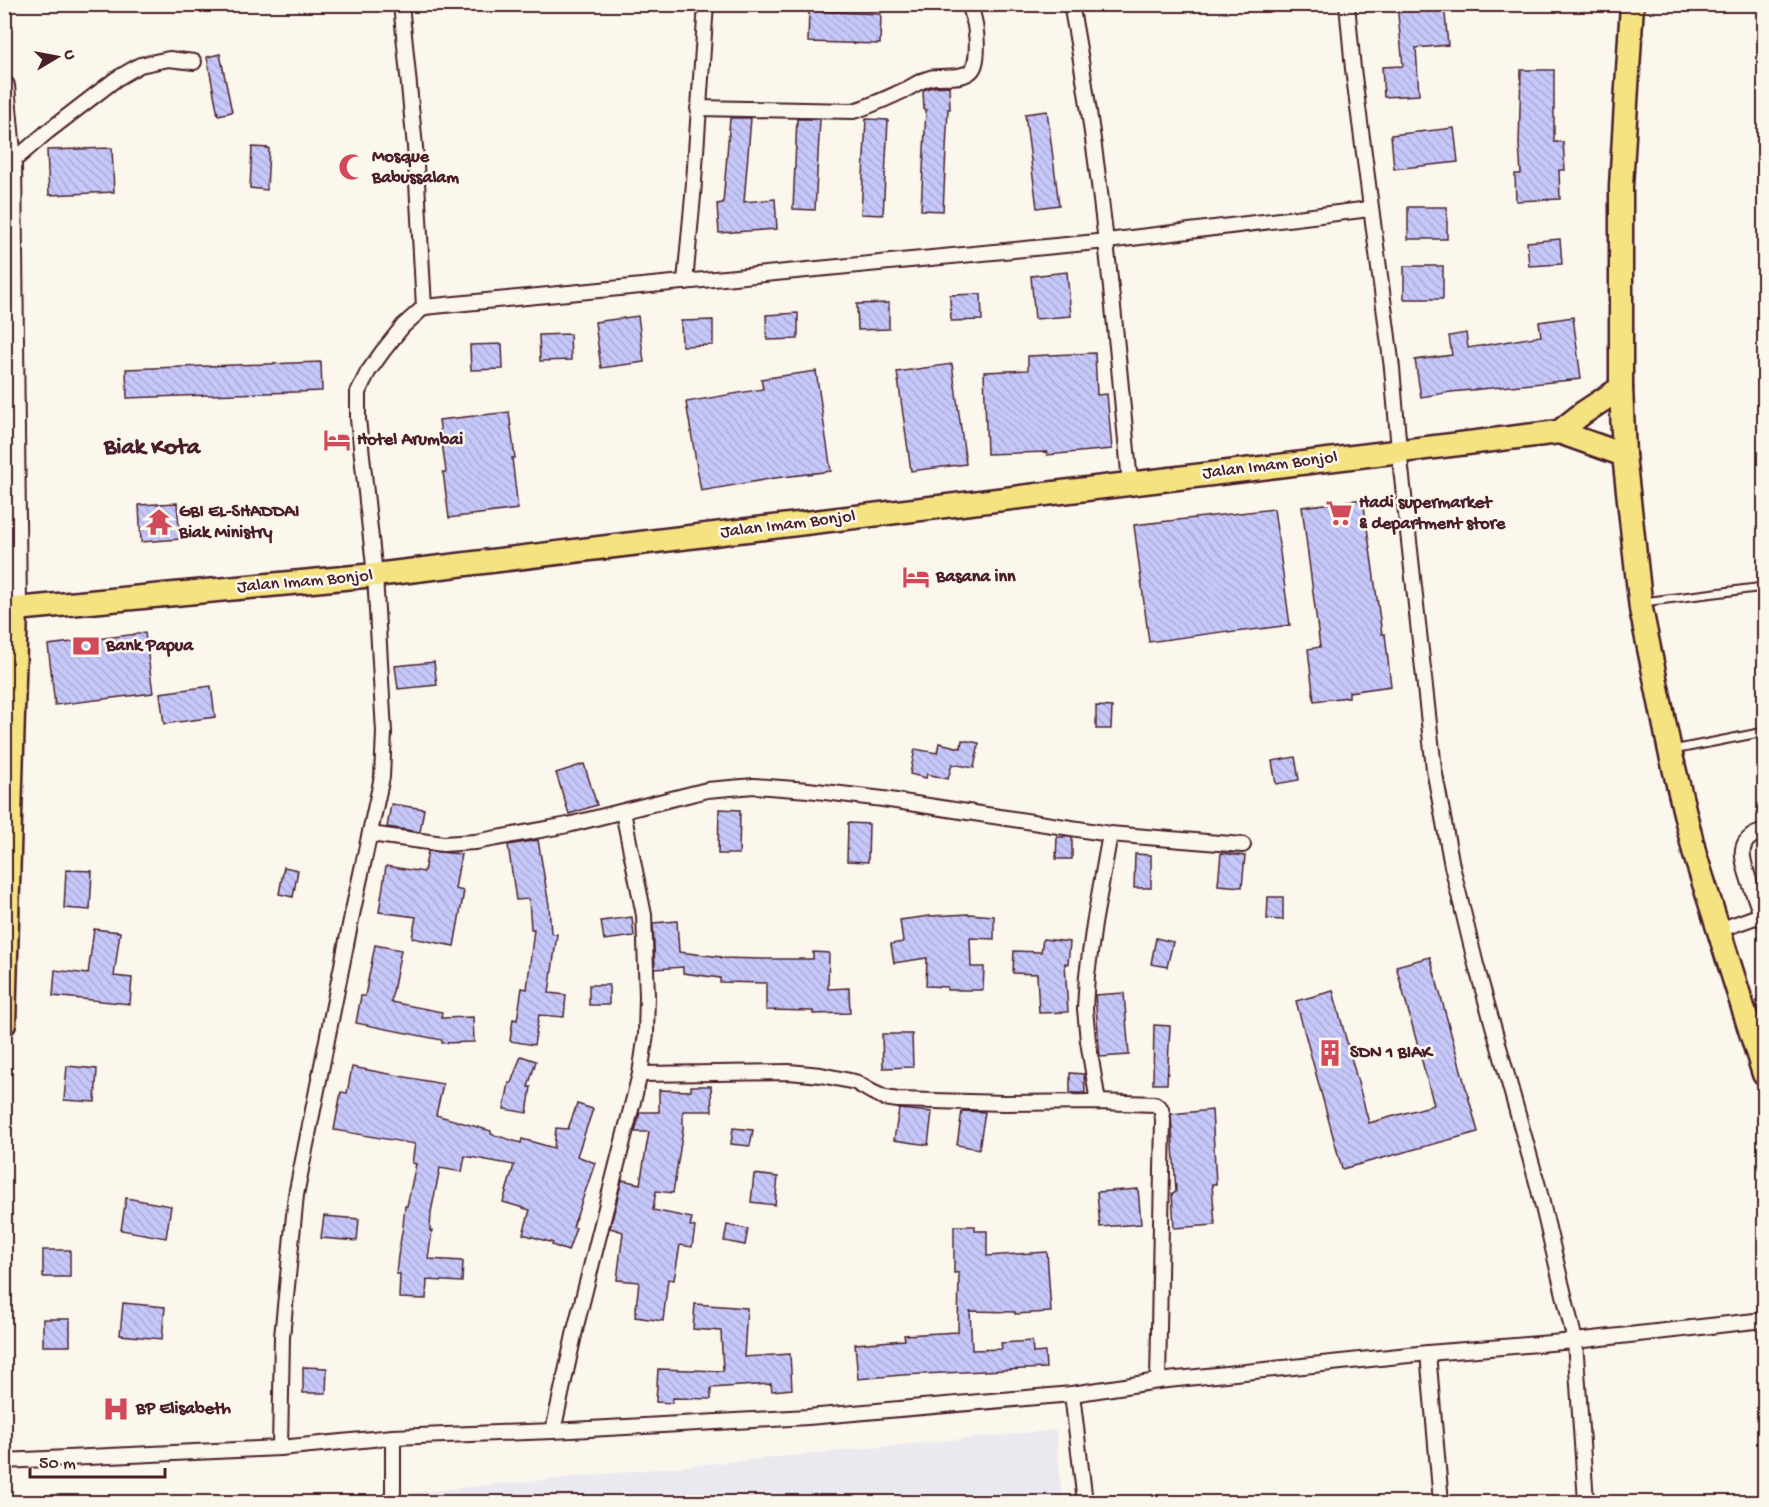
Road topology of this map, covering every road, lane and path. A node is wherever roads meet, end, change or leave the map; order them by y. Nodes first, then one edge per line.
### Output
1 (401, 4) edge
2 (706, 4) edge
3 (967, 4) edge
4 (1071, 4) edge
5 (1347, 4) edge
6 (1632, 4) edge
7 (194, 62) dead end
8 (4, 86) edge
9 (698, 108) junction
10 (11, 163) junction
11 (1370, 209) junction
12 (1107, 241) junction
13 (685, 282) junction
14 (424, 307) junction
15 (1621, 388) junction
16 (1559, 432) junction
17 (1399, 450) junction
18 (1624, 455) junction
19 (1130, 483) junction
20 (375, 575) junction
21 (1764, 587) edge
22 (1640, 603) junction
23 (10, 609) edge
24 (1764, 732) edge
25 (1670, 751) junction
26 (623, 812) junction
27 (1764, 831) edge
28 (370, 834) junction
29 (1110, 834) junction
30 (1243, 845) dead end
31 (1763, 919) edge
32 (1719, 930) junction
33 (4, 1024) edge
34 (640, 1074) junction
35 (1764, 1074) edge
36 (1098, 1102) junction
37 (1764, 1320) edge
38 (1575, 1341) junction
39 (1428, 1353) junction
40 (1158, 1381) junction
41 (1072, 1394) junction
42 (553, 1431) junction
43 (393, 1437) junction
44 (280, 1448) junction
45 (4, 1461) edge
46 (393, 1503) edge
47 (1085, 1503) edge
48 (1441, 1503) edge
49 (1586, 1503) edge

1 - 14 street
2 - 9 street
3 - 9 street
4 - 12 street
5 - 11 street
6 - 15 main road
7 - 10 street
8 - 10 main road
9 - 13 street
10 - 23 main road
11 - 12 street
11 - 17 street
12 - 13 street
12 - 19 street
13 - 14 street
14 - 20 street
15 - 16 main road
15 - 18 main road
16 - 17 main road, Jalan Imam Bonjol
16 - 18 main road
17 - 19 main road, Jalan Imam Bonjol
17 - 38 street
18 - 22 main road
19 - 20 main road, Jalan Imam Bonjol
20 - 23 main road, Jalan Imam Bonjol
20 - 28 street
21 - 22 lane
22 - 25 main road
23 - 33 main road
24 - 25 lane
25 - 32 main road
26 - 28 street
26 - 29 street
26 - 34 street
27 - 31 street
28 - 44 street
29 - 30 street
29 - 36 street
31 - 32 street
32 - 35 main road
34 - 36 street
34 - 42 street
36 - 40 street
37 - 38 street
38 - 39 street
38 - 49 street
39 - 40 street
39 - 48 street
40 - 41 street
41 - 42 street
41 - 47 street
42 - 43 street
43 - 44 street
43 - 46 street
44 - 45 street

